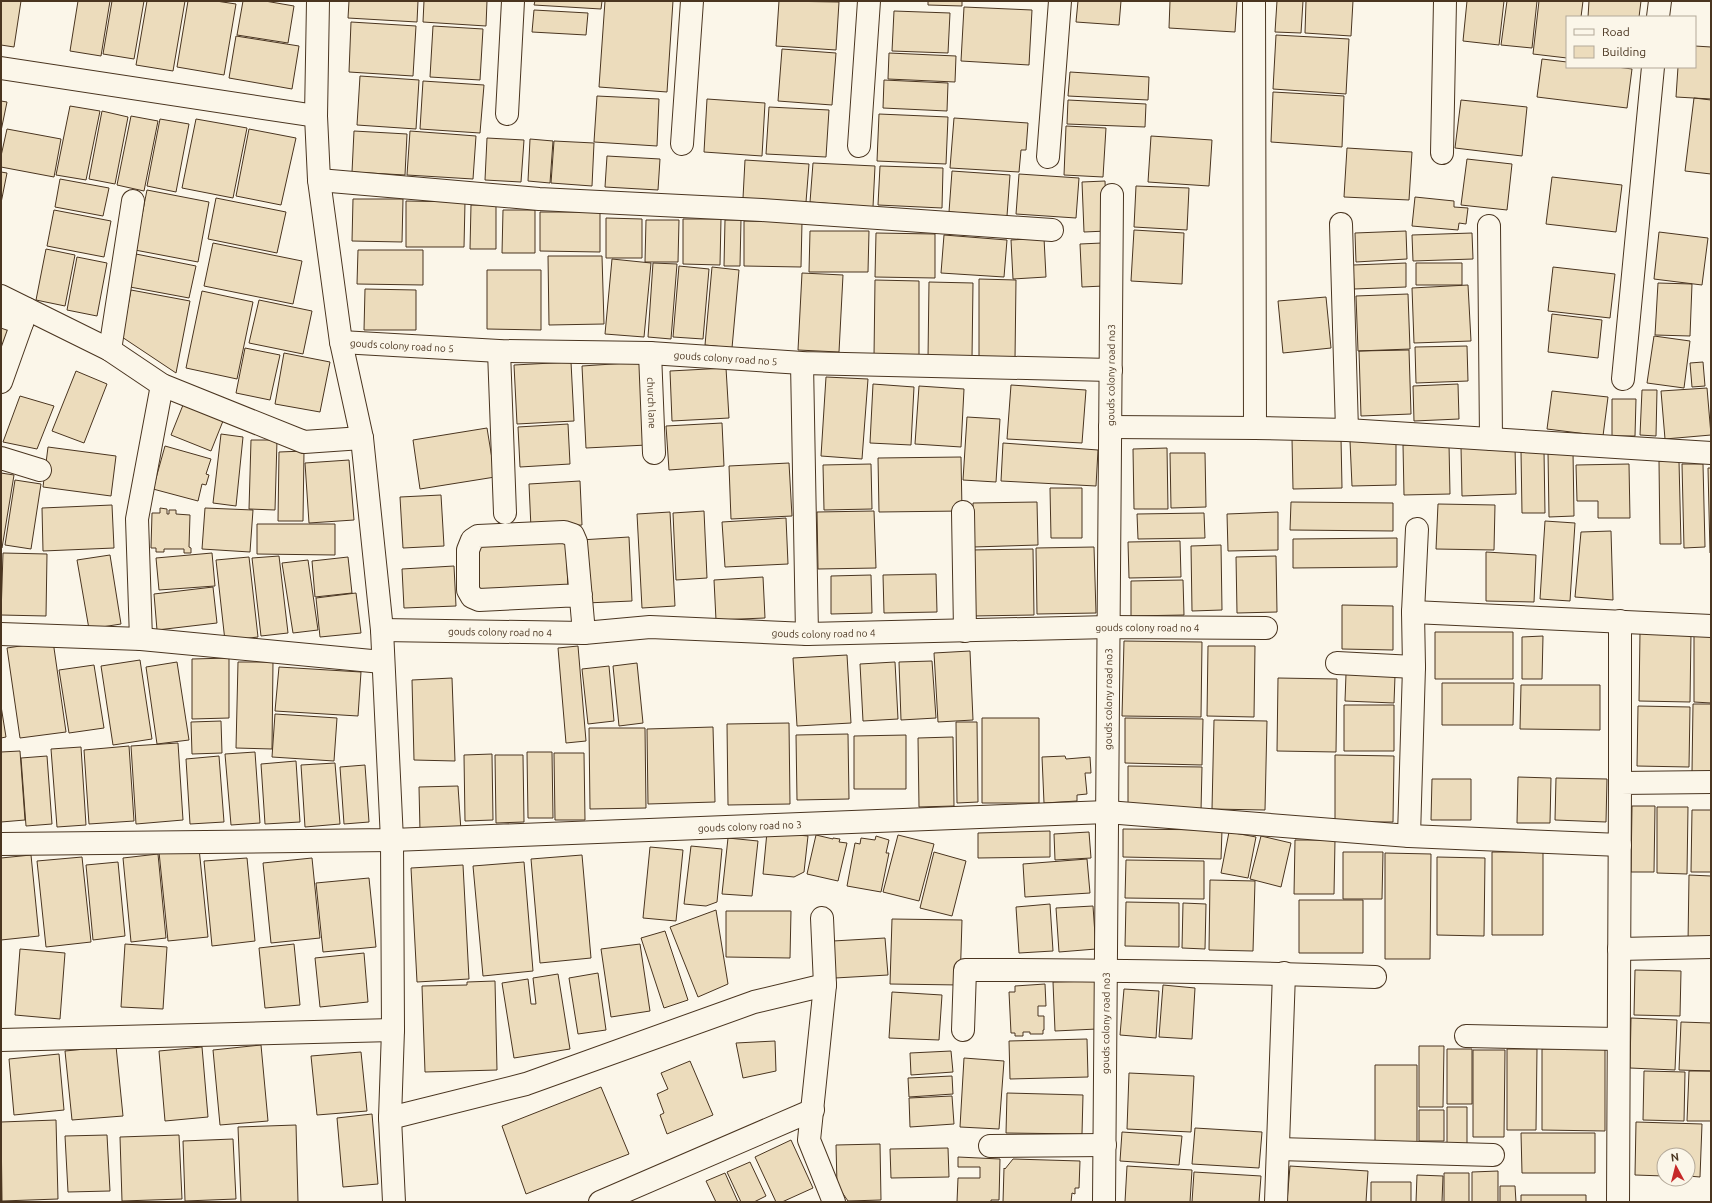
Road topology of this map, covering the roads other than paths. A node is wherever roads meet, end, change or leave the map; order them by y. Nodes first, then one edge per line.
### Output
1 (318, 1) edge
2 (513, 1) edge
3 (692, 1) edge
4 (869, 1) edge
5 (1060, 1) edge
6 (1254, 1) edge
7 (1445, 1) edge
8 (1660, 1) edge
9 (1658, 16) edge
10 (1, 68) edge
11 (1653, 68) edge
12 (508, 114) dead end
13 (316, 116) junction
14 (682, 144) dead end
15 (859, 146) dead end
16 (1442, 152) dead end
17 (1048, 157) dead end
18 (319, 180) junction
19 (1112, 196) dead end
20 (133, 201) dead end
21 (1341, 224) dead end
22 (1489, 226) dead end
23 (1052, 230) dead end
24 (1, 296) edge
25 (1, 316) edge
26 (24, 316) junction
27 (341, 342) junction
28 (110, 350) junction
29 (499, 351) junction
30 (650, 353) junction
31 (802, 363) junction
32 (1111, 370) junction
33 (1623, 379) dead end
34 (1, 382) edge
35 (162, 385) junction
36 (1110, 427) junction
37 (1255, 428) junction
38 (1347, 430) junction
39 (362, 438) junction
40 (1491, 439) junction
41 (654, 453) dead end
42 (1711, 453) edge
43 (1, 458) edge
44 (40, 470) dead end
45 (505, 512) dead end
46 (963, 512) dead end
47 (1417, 529) dead end
48 (581, 595) junction
49 (522, 598) junction
50 (1413, 612) junction
51 (1620, 620) junction
52 (1711, 626) edge
53 (1109, 627) junction
54 (1266, 628) dead end
55 (382, 630) junction
56 (965, 631) junction
57 (522, 632) junction
58 (584, 633) junction
59 (1, 634) edge
60 (807, 634) junction
61 (141, 639) junction
62 (382, 662) junction
63 (1337, 663) dead end
64 (1414, 667) junction
65 (1711, 782) edge
66 (1620, 783) junction
67 (1107, 812) junction
68 (1409, 836) junction
69 (392, 840) junction
70 (1, 844) edge
71 (1620, 845) junction
72 (822, 918) dead end
73 (1711, 947) edge
74 (1619, 948) junction
75 (1106, 970) junction
76 (1284, 973) junction
77 (1375, 977) dead end
78 (825, 985) junction
79 (393, 1030) junction
80 (963, 1030) dead end
81 (1466, 1036) dead end
82 (1618, 1039) junction
83 (1, 1040) edge
84 (813, 1110) junction
85 (390, 1118) junction
86 (1104, 1145) junction
87 (990, 1146) dead end
88 (1278, 1149) junction
89 (1493, 1155) dead end
90 (394, 1202) edge
91 (600, 1202) edge
92 (834, 1202) edge
93 (1104, 1202) edge
94 (1276, 1202) edge
95 (1618, 1202) edge

1 - 13 street
2 - 12 street
3 - 14 street
4 - 15 street
5 - 17 street
6 - 37 street
7 - 16 street
8 - 9 street
10 - 13 street
11 - 33 street
13 - 18 street
18 - 23 street
18 - 27 street
19 - 32 street, gouds colony road no3
20 - 28 street
21 - 38 street
22 - 40 street
24 - 26 street
25 - 26 street
26 - 28 street
26 - 34 street
27 - 29 street, gouds colony road no 5
27 - 39 street
28 - 35 street
29 - 30 street, gouds colony road no 5
29 - 45 street
30 - 31 street, gouds colony road no 5
30 - 41 street, church lane
31 - 32 street, gouds colony road no 5
31 - 60 street
32 - 36 street, gouds colony road no3
35 - 39 street
35 - 61 street
36 - 37 street
36 - 53 street, gouds colony road no3
37 - 38 street
38 - 40 street
39 - 55 street
40 - 42 street
43 - 44 street
46 - 56 street
47 - 50 street
48 - 49 street
48 - 49 street
48 - 58 street
49 - 57 street
50 - 51 street
50 - 64 street
51 - 52 street
51 - 66 street
53 - 54 street, gouds colony road no 4
53 - 56 street, gouds colony road no 4
53 - 67 street, gouds colony road no3
55 - 57 street, gouds colony road no 4
55 - 62 street
56 - 60 street, gouds colony road no 4
57 - 58 street, gouds colony road no 4
58 - 60 street, gouds colony road no 4
59 - 61 street
61 - 62 street
62 - 69 street
63 - 64 street
64 - 68 street
65 - 66 street
66 - 71 street
67 - 68 street, gouds colony road no 3
67 - 69 street, gouds colony road no 3
67 - 75 street, gouds colony road no3
68 - 71 street, gouds colony road no 3
69 - 70 street, gouds colony road no 3
69 - 79 street
71 - 74 street
72 - 78 street
73 - 74 street
74 - 82 street
75 - 76 street
75 - 80 street
75 - 86 street, gouds colony road no3
76 - 77 street
76 - 88 street
78 - 84 street
78 - 85 street
79 - 83 street
79 - 85 street
81 - 82 street
82 - 95 street
84 - 91 street
84 - 92 street
85 - 90 street
86 - 87 street
86 - 93 street, gouds colony road no3
88 - 89 street
88 - 94 street

